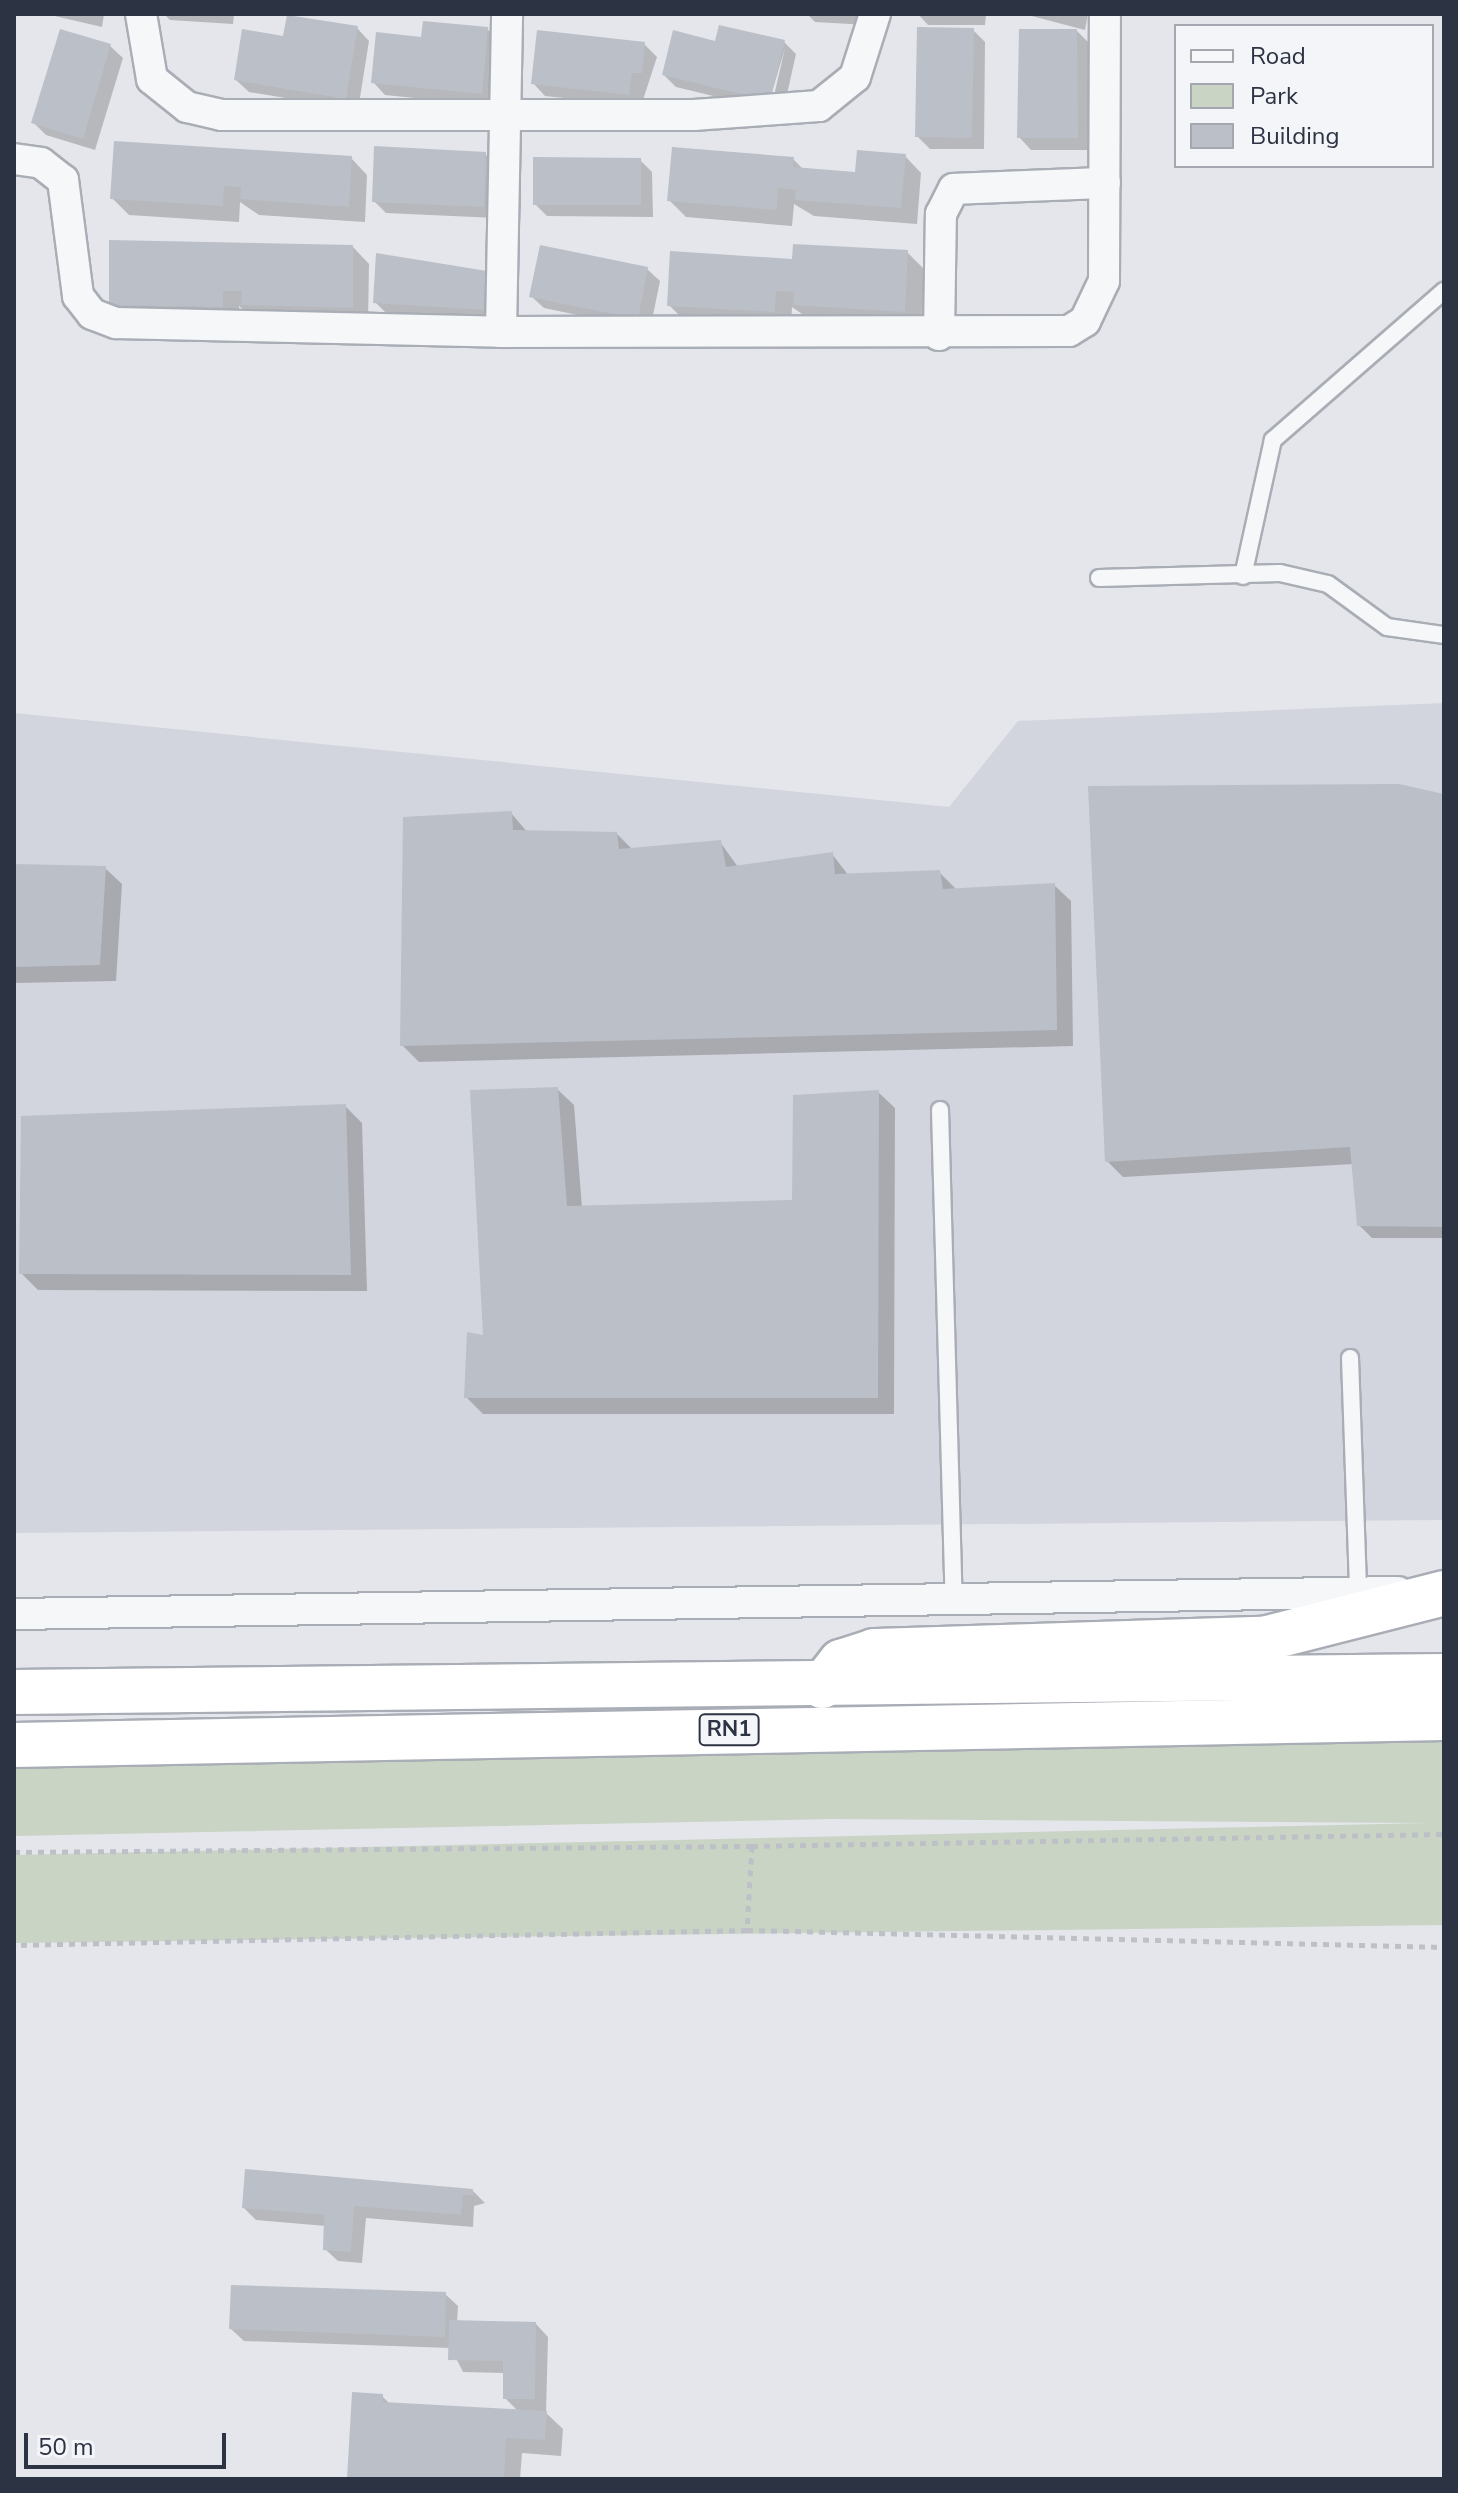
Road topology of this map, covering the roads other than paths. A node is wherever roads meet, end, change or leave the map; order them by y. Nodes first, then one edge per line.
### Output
1 (141, 14) edge
2 (507, 14) edge
3 (875, 14) edge
4 (1105, 14) edge
5 (505, 112) junction
6 (14, 159) edge
7 (1105, 183) junction
8 (1444, 291) edge
9 (501, 332) junction
10 (939, 335) junction
11 (1243, 576) junction
12 (1099, 578) dead end
13 (1444, 635) edge
14 (940, 1110) dead end
15 (1350, 1358) dead end
16 (1358, 1592) junction
17 (1444, 1592) edge
18 (954, 1599) junction
19 (14, 1614) edge
20 (1444, 1676) edge
21 (822, 1686) junction
22 (14, 1692) edge
23 (1444, 1718) edge
24 (14, 1745) edge

1 - 5 street
2 - 5 street
3 - 5 street
4 - 7 street
5 - 9 street
6 - 9 street
7 - 10 street
7 - 10 street
8 - 11 lane
9 - 10 street
11 - 12 lane
11 - 13 lane
14 - 18 lane
15 - 16 lane
16 - 17 street
16 - 18 street
17 - 21 highway
18 - 19 street
20 - 21 highway, RN1
21 - 22 highway, RN1
23 - 24 highway, RN1

